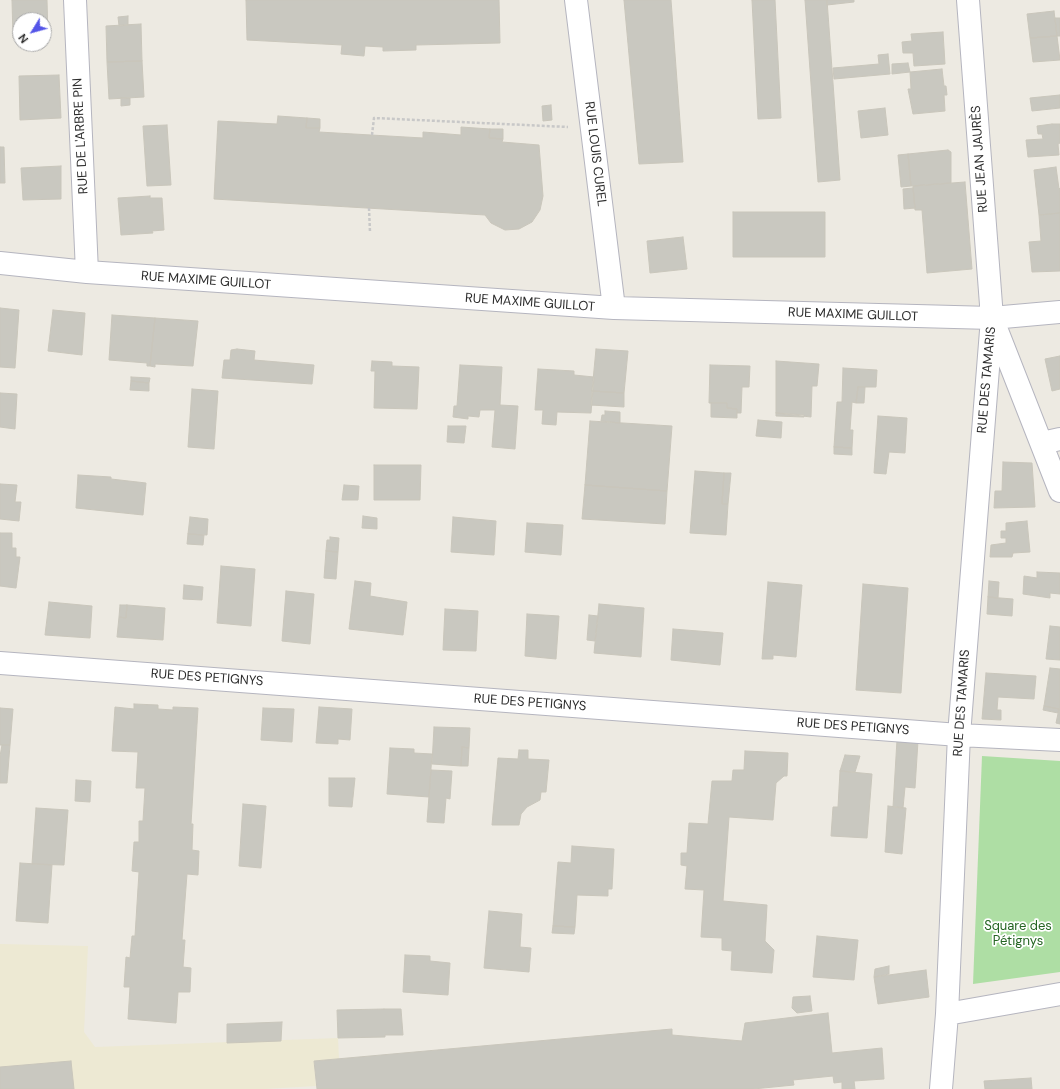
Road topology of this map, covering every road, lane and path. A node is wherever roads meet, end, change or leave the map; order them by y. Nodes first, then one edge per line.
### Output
1 (75, 0) edge
2 (576, 0) edge
3 (968, 0) edge
4 (592, 129) junction
5 (372, 135) dead end
6 (369, 208) dead end
7 (370, 232) dead end
8 (0, 263) edge
9 (87, 272) junction
10 (614, 308) junction
11 (1060, 312) edge
12 (992, 318) junction
13 (1051, 441) edge
14 (1060, 491) edge
15 (0, 663) edge
16 (959, 735) junction
17 (1060, 740) edge
18 (1060, 994) edge
19 (947, 1014) junction
20 (941, 1089) edge

1 - 9 street, RUE DE L'ARBRE PIN
2 - 4 street, RUE LOUIS CUREL
3 - 12 street, RUE JEAN JAURÈS
4 - 5 path
4 - 10 street, RUE LOUIS CUREL
6 - 7 path
8 - 9 street, RUE MAXIME GUILLOT
9 - 10 street, RUE MAXIME GUILLOT
10 - 12 street, RUE MAXIME GUILLOT
11 - 12 street, RUE MAXIME GUILLOT
12 - 13 street
12 - 16 street, RUE DES TAMARIS
13 - 14 street
15 - 16 street, RUE DES PETIGNYS
16 - 17 street, RUE DES PETIGNYS
16 - 19 street, RUE DES TAMARIS
18 - 19 street
19 - 20 street, RUE DES TAMARIS

